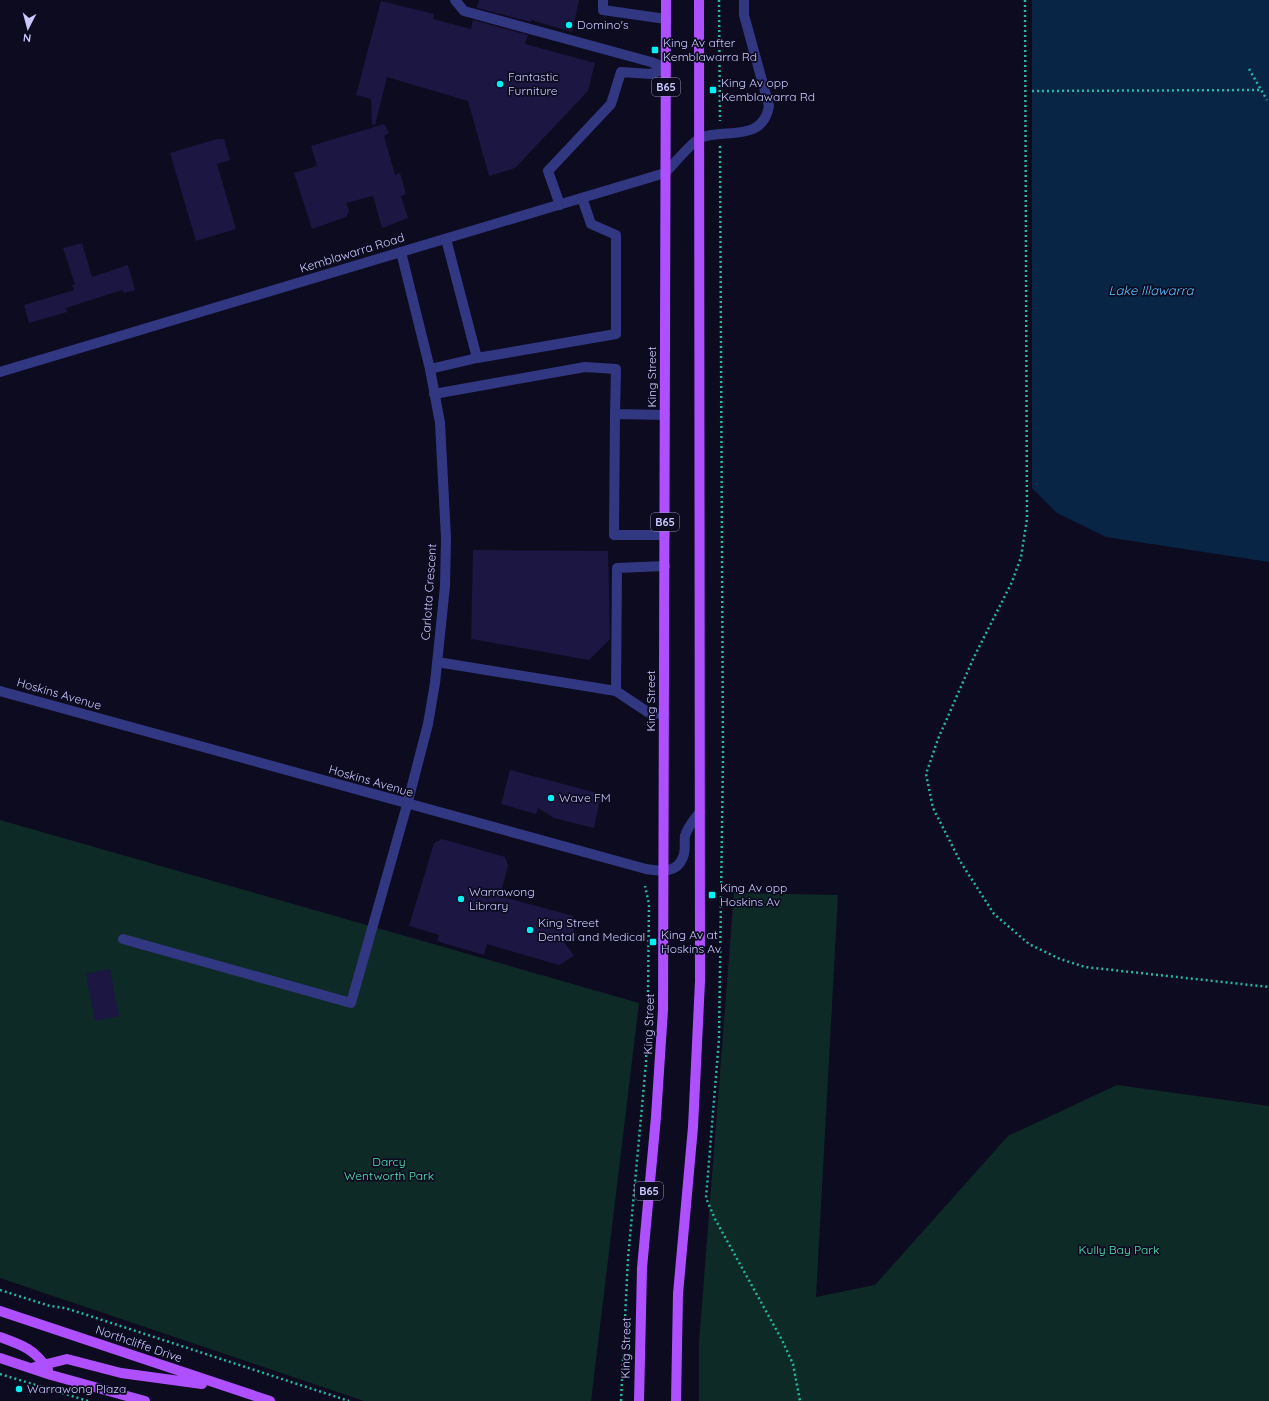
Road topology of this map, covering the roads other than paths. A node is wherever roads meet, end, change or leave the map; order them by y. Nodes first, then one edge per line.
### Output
1 (455, 0) edge
2 (603, 0) edge
3 (666, 0) edge
4 (699, 0) edge
5 (744, 0) edge
6 (666, 19) junction
7 (666, 68) junction
8 (700, 138) junction
9 (665, 173) junction
10 (582, 198) junction
11 (560, 205) junction
12 (446, 238) junction
13 (401, 252) junction
14 (477, 358) junction
15 (430, 368) junction
16 (0, 372) edge
17 (434, 394) junction
18 (615, 414) junction
19 (665, 415) junction
20 (665, 535) junction
21 (665, 566) junction
22 (438, 662) junction
23 (0, 691) edge
24 (616, 691) junction
25 (664, 714) junction
26 (408, 805) junction
27 (700, 812) junction
28 (664, 871) junction
29 (123, 939) dead end
30 (0, 1311) edge
31 (0, 1337) edge
32 (0, 1358) edge
33 (45, 1364) junction
34 (31, 1368) junction
35 (52, 1375) junction
36 (220, 1385) junction
37 (145, 1401) edge
38 (270, 1401) edge
39 (639, 1401) edge
40 (676, 1401) edge

1 - 7 street
2 - 6 street
3 - 6 main road, King Street / B65
4 - 8 main road
5 - 8 street
6 - 7 main road, King Street / B65
7 - 9 main road, King Street / B65
7 - 11 street
8 - 9 street, Kemblawarra Road
8 - 27 main road
9 - 10 street, Kemblawarra Road
9 - 19 main road, King Street / B65
10 - 11 street, Kemblawarra Road
10 - 14 street
11 - 12 street, Kemblawarra Road
12 - 13 street, Kemblawarra Road
12 - 14 street
13 - 15 street, Carlotta Crescent
13 - 16 street, Kemblawarra Road
14 - 15 street
15 - 17 street, Carlotta Crescent
17 - 18 street
17 - 22 street, Carlotta Crescent
18 - 19 street
18 - 20 street
19 - 20 main road, King Street / B65
20 - 21 main road, King Street / B65
21 - 24 street
21 - 25 main road, King Street / B65
22 - 24 street
22 - 26 street, Carlotta Crescent
23 - 26 street, Hoskins Avenue
24 - 25 street
25 - 28 main road, King Street / B65
26 - 28 street, Hoskins Avenue
26 - 29 street, Carlotta Crescent
27 - 28 street
27 - 40 main road
28 - 39 main road, King Street / B65
30 - 36 main road, Northcliffe Drive
31 - 33 main road
32 - 34 main road
33 - 34 main road
33 - 35 main road
33 - 36 main road
34 - 35 main road
35 - 37 main road
36 - 38 main road, Northcliffe Drive

